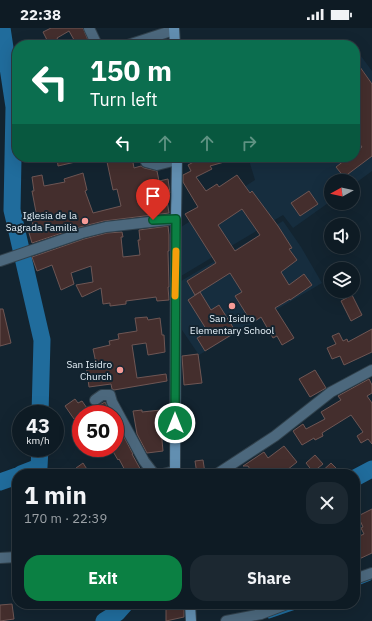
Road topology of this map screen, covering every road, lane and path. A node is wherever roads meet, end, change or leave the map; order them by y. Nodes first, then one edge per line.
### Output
1 (89, 28) edge
2 (174, 29) edge
3 (95, 40) edge
4 (142, 40) edge
5 (175, 40) edge
6 (146, 162) edge
7 (167, 162) edge
8 (177, 162) edge
9 (176, 219) junction
10 (0, 261) edge
11 (372, 370) edge
12 (95, 400) dead end
13 (150, 469) edge
14 (175, 469) edge
15 (225, 469) edge
16 (12, 557) edge
17 (0, 558) edge
18 (372, 573) edge
19 (360, 577) edge
20 (190, 609) edge
21 (274, 609) edge
22 (191, 621) edge
23 (226, 621) edge

1 - 3 street
2 - 4 street
2 - 5 main road
6 - 7 street
8 - 9 main road
9 - 10 street
9 - 14 main road
11 - 15 street
12 - 13 street
16 - 17 street
18 - 19 street
20 - 22 main road
21 - 23 street

